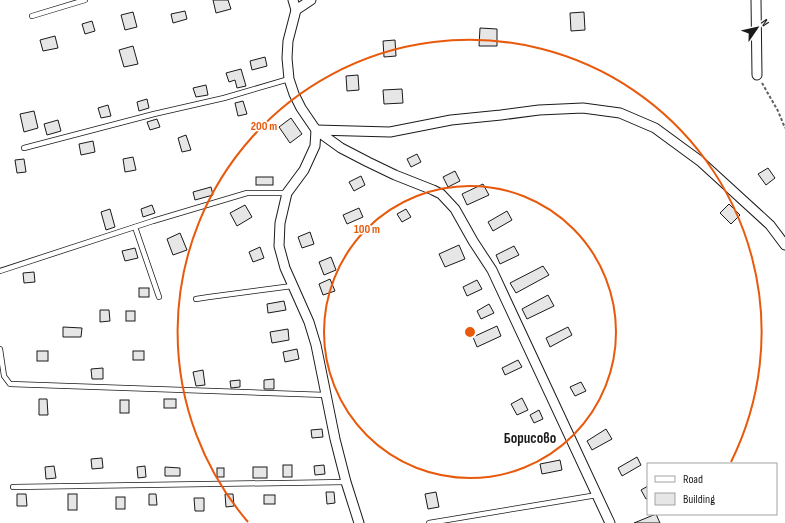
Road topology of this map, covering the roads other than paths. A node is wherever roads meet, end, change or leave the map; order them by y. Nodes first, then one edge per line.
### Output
1 (85, 0) edge
2 (293, 0) edge
3 (311, 0) edge
4 (756, 0) edge
5 (296, 10) junction
6 (32, 16) dead end
7 (757, 75) road end
8 (289, 79) junction
9 (316, 130) junction
10 (24, 148) dead end
11 (287, 193) junction
12 (135, 227) junction
13 (785, 245) edge
14 (0, 271) edge
15 (292, 286) junction
16 (159, 297) dead end
17 (196, 299) dead end
18 (0, 349) edge
19 (326, 395) junction
20 (346, 482) junction
21 (13, 487) dead end
22 (597, 495) junction
23 (359, 523) edge
24 (429, 523) edge
25 (610, 523) edge

1 - 6 lane
2 - 5 street
3 - 5 street
4 - 7 street
5 - 8 street
8 - 9 street
8 - 10 lane
9 - 11 street
9 - 13 street
9 - 22 street
11 - 12 lane
11 - 15 street
12 - 14 lane
12 - 16 lane
15 - 17 lane
15 - 19 street
18 - 19 lane
19 - 20 street
20 - 21 lane
20 - 23 street
22 - 24 lane
22 - 25 street

